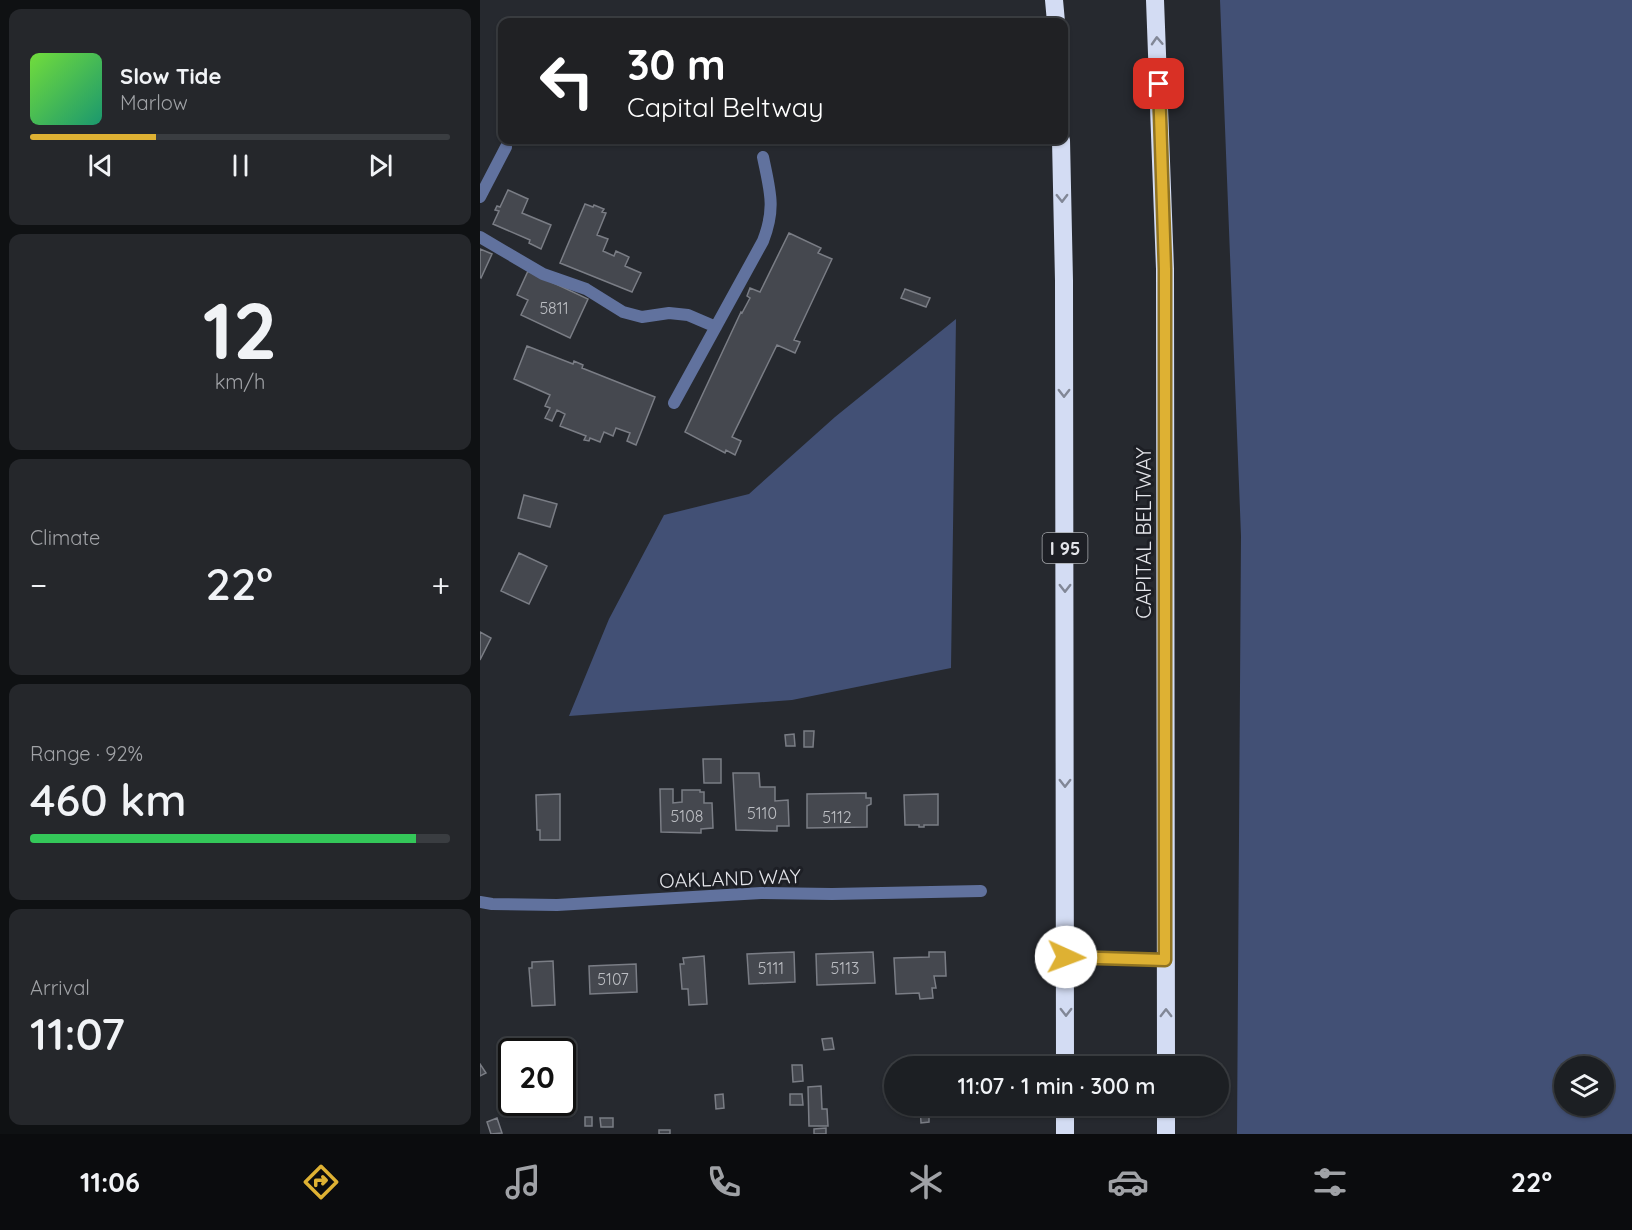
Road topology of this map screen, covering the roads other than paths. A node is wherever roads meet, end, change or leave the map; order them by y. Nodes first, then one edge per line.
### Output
1 (1054, 0) edge
2 (1155, 0) edge
3 (1056, 18) edge
4 (1061, 144) edge
5 (506, 147) dead end
6 (763, 157) dead end
7 (480, 197) edge
8 (480, 237) edge
9 (716, 327) junction
10 (674, 403) dead end
11 (981, 891) dead end
12 (480, 902) edge
13 (1066, 957) junction
14 (1165, 960) junction
15 (1065, 1056) edge
16 (1166, 1056) edge
17 (1065, 1116) edge
18 (1166, 1116) edge
19 (1065, 1134) edge
20 (1166, 1134) edge

1 - 3 highway
14 -> 2 highway, CAPITAL BELTWAY
4 -> 13 highway, I 95
5 - 7 street
6 - 9 street
8 - 9 street
9 - 10 street
11 - 12 street, OAKLAND WAY
13 - 14 lane
13 -> 15 highway, I 95
16 -> 14 highway, CAPITAL BELTWAY
17 - 19 highway
18 - 20 highway

